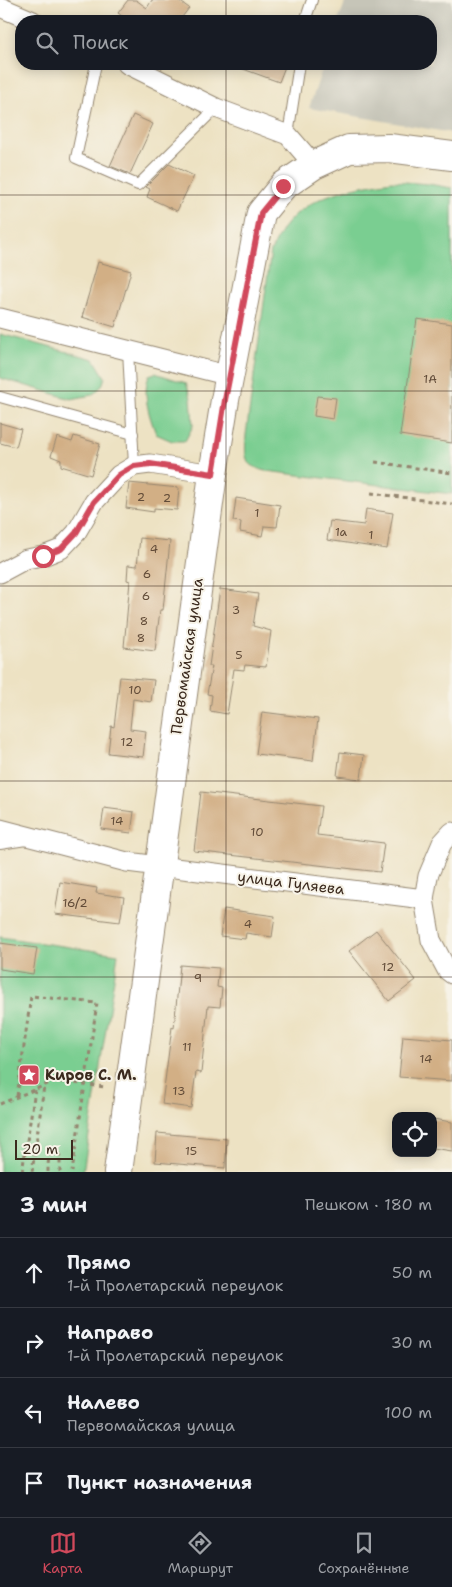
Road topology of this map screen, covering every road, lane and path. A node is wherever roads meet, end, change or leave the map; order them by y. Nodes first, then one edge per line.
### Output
1 (312, 0) edge
2 (0, 7) edge
3 (18, 15) edge
4 (307, 15) edge
5 (95, 70) edge
6 (139, 70) edge
7 (298, 70) edge
8 (216, 108) junction
9 (288, 135) junction
10 (452, 156) edge
11 (314, 165) junction
12 (0, 318) edge
13 (128, 350) junction
14 (230, 376) junction
15 (0, 397) edge
16 (133, 434) junction
17 (375, 462) dead end
18 (134, 466) junction
19 (452, 473) edge
20 (213, 474) junction
21 (371, 493) dead end
22 (452, 504) edge
23 (0, 573) edge
24 (0, 829) edge
25 (452, 832) edge
26 (35, 839) junction
27 (0, 844) edge
28 (158, 866) junction
29 (424, 899) junction
30 (452, 974) edge
31 (44, 1085) junction
32 (86, 1085) junction
33 (35, 1089) junction
34 (129, 1091) junction
35 (17, 1096) junction
36 (0, 1104) edge
37 (22, 1172) edge
38 (32, 1172) edge
39 (48, 1172) edge
40 (60, 1172) edge
41 (72, 1172) edge
42 (118, 1172) edge

1 - 4 lane
2 - 3 street
5 - 8 lane
6 - 8 street
7 - 9 lane
8 - 9 street
9 - 11 street
10 - 11 main road, Первомайская улица
11 - 14 main road, Первомайская улица
12 - 13 street
13 - 14 street
13 - 16 lane
14 - 20 main road, Первомайская улица
15 - 16 lane
16 - 18 lane
17 - 19 path
18 - 20 street
18 - 23 street
20 - 28 main road, Первомайская улица
21 - 22 path
24 - 26 street, улица Гуляева
25 - 29 street
26 - 27 lane
26 - 28 street, улица Гуляева
28 - 29 street, улица Гуляева
28 - 34 main road, Первомайская улица
29 - 30 street
31 - 32 path
31 - 33 path
31 - 38 path
32 - 34 path
32 - 35 path
32 - 41 path
33 - 35 path
33 - 37 path
34 - 42 main road, Первомайская улица
35 - 36 path
39 - 40 path

